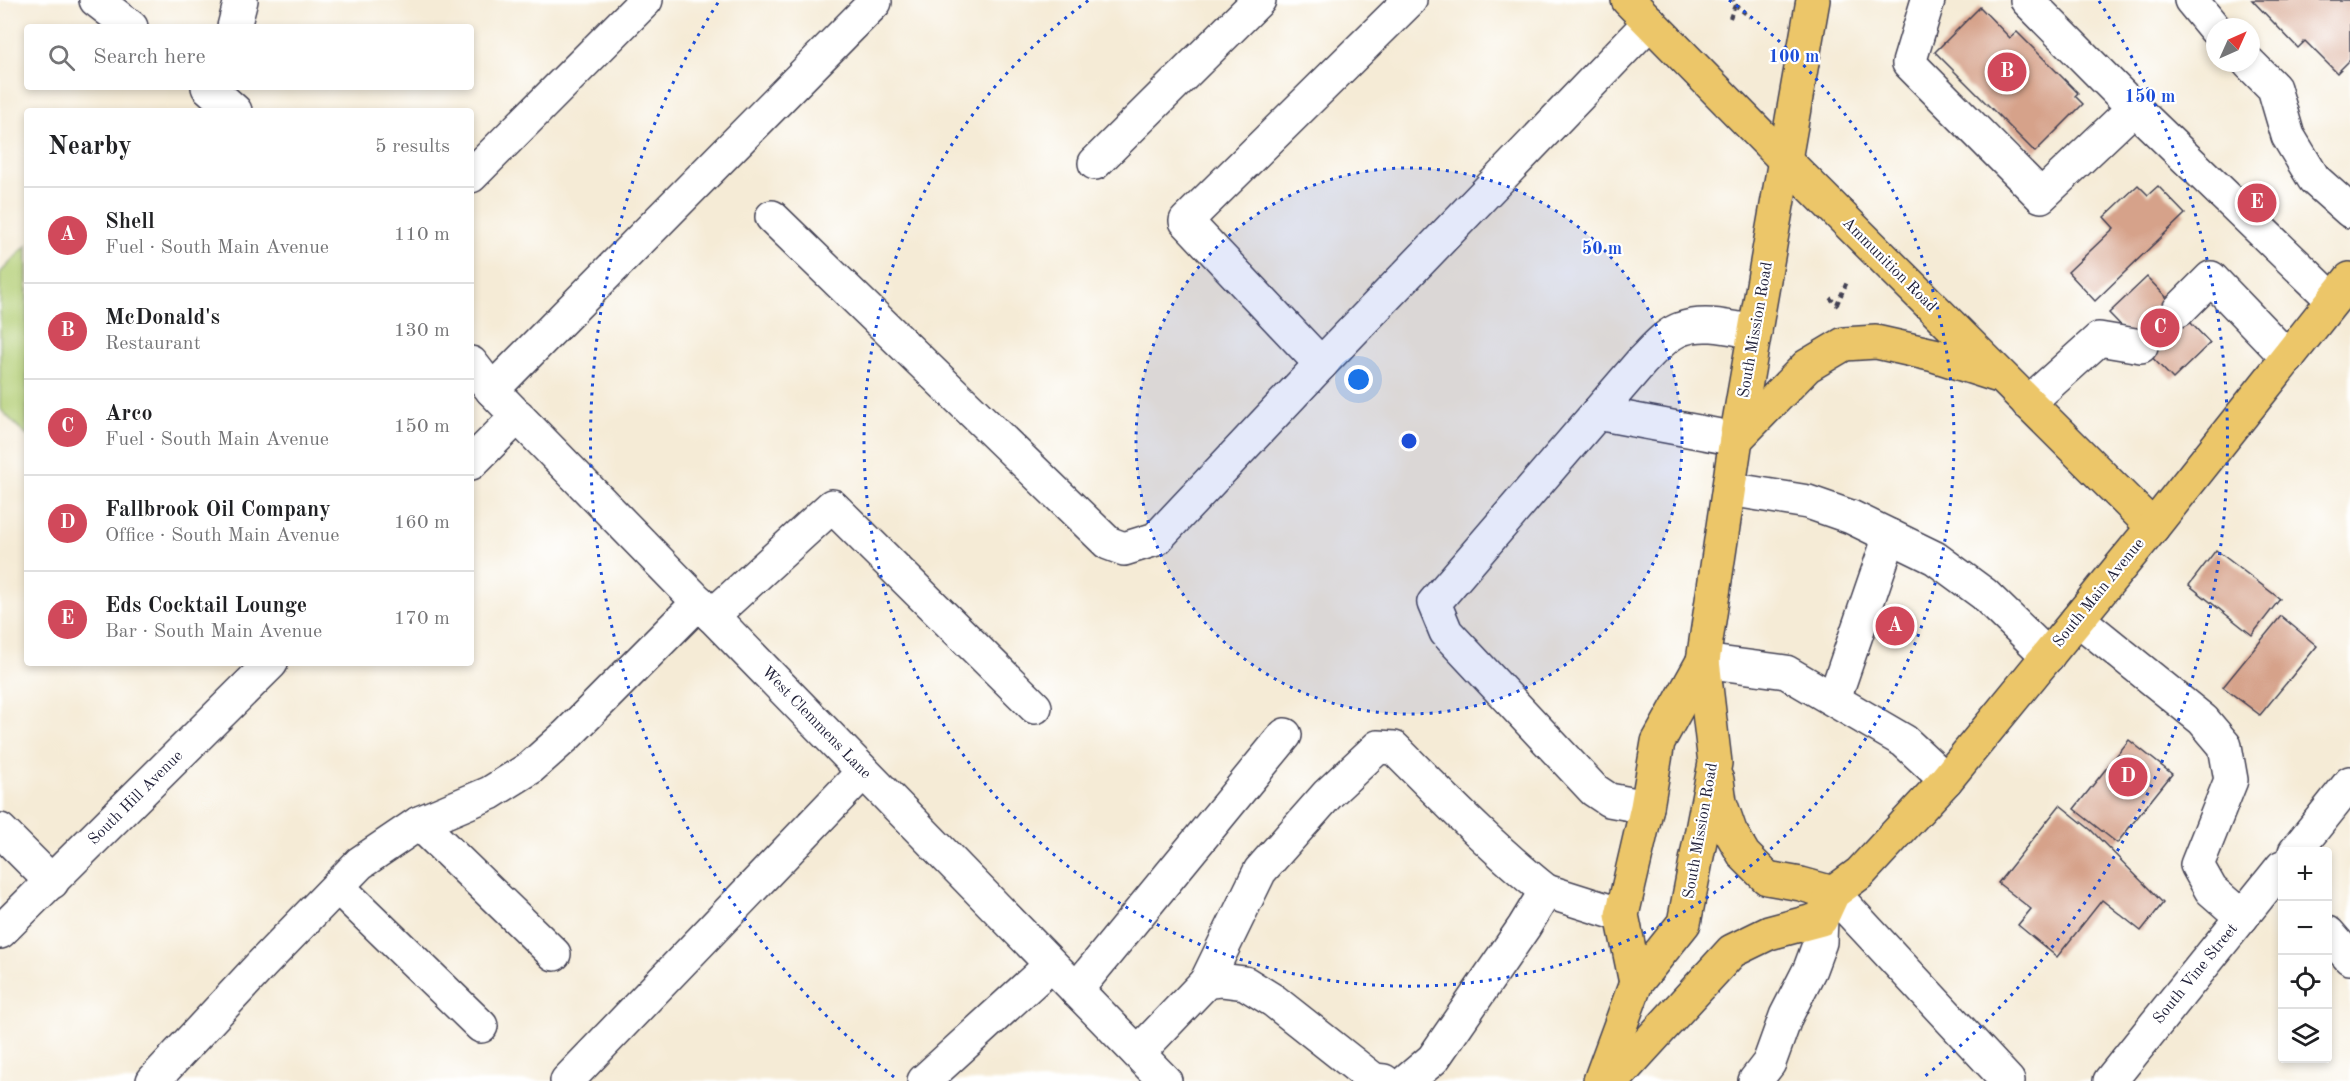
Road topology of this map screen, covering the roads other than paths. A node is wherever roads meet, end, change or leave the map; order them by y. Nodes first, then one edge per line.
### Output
1 (96, 0) edge
2 (241, 0) edge
3 (646, 0) edge
4 (1259, 0) edge
5 (1410, 0) edge
6 (1813, 0) edge
7 (1928, 0) edge
8 (2027, 0) edge
9 (2191, 0) edge
10 (875, 2) dead end
11 (1639, 11) edge
12 (2206, 18) edge
13 (127, 24) edge
14 (235, 24) edge
15 (2258, 72) edge
16 (211, 90) edge
17 (232, 108) edge
18 (2134, 108) junction
19 (1786, 161) junction
20 (1095, 163) dead end
21 (474, 173) edge
22 (2350, 211) edge
23 (771, 217) dead end
24 (2341, 290) edge
25 (2179, 310) tunnel mouth
26 (1755, 332) junction
27 (2141, 346) dead end
28 (2288, 357) junction
29 (1321, 364) junction
30 (474, 367) edge
31 (2001, 376) junction
32 (492, 390) junction
33 (2028, 403) junction
34 (1597, 413) junction
35 (518, 416) junction
36 (1736, 439) junction
37 (474, 460) edge
38 (1729, 489) junction
39 (2153, 527) junction
40 (1890, 536) junction
41 (705, 609) junction
42 (2078, 619) junction
43 (2048, 656) junction
44 (1703, 661) junction
45 (268, 666) edge
46 (1834, 699) junction
47 (1035, 708) dead end
48 (1285, 735) dead end
49 (1715, 763) junction
50 (863, 772) junction
51 (1946, 780) junction
52 (2350, 783) edge
53 (1647, 807) junction
54 (419, 824) junction
55 (0, 830) edge
56 (2299, 847) edge
57 (2278, 881) edge
58 (52, 882) junction
59 (338, 887) junction
60 (1546, 891) junction
61 (1827, 906) junction
62 (1622, 915) junction
63 (2242, 917) junction
64 (0, 932) edge
65 (2332, 938) edge
66 (554, 954) dead end
67 (2350, 958) edge
68 (1051, 965) junction
69 (1206, 982) junction
70 (1636, 983) junction
71 (1076, 990) junction
72 (481, 1026) dead end
73 (1138, 1053) junction
74 (153, 1081) edge
75 (567, 1081) edge
76 (924, 1081) edge
77 (1165, 1081) edge
78 (1384, 1081) edge
79 (1407, 1081) edge
80 (1600, 1081) edge
81 (1613, 1081) edge
82 (1755, 1081) edge
83 (2008, 1081) edge
84 (2110, 1081) edge

1 - 13 street
2 - 14 street
3 - 21 street
4 - 20 street
5 - 29 street
6 - 19 main road, South Mission Road
7 - 18 street
8 - 18 street
9 - 12 street
10 - 32 street
11 - 19 main road, Ammunition Road
11 - 29 street
15 - 22 street
16 - 17 street
18 - 24 street
19 - 26 main road, South Mission Road
19 - 31 main road, Ammunition Road
23 - 29 street
24 - 28 main road, South Main Avenue
25 - 28 street
26 - 34 street
26 - 36 main road, South Mission Road
27 - 33 street
28 - 39 main road, South Main Avenue
30 - 32 street, West Clemmens Lane
31 - 33 main road, Ammunition Road
31 - 36 main road
32 - 35 street, West Clemmens Lane
33 - 39 main road, Ammunition Road
34 - 36 street
34 - 53 street
35 - 37 street
35 - 41 street, West Clemmens Lane
36 - 38 main road, South Mission Road
38 - 40 street
38 - 44 main road, South Mission Road
39 - 42 main road, South Main Avenue
40 - 43 street
40 - 46 street
41 - 47 street
41 - 50 street, West Clemmens Lane
41 - 54 street
42 - 43 main road, South Main Avenue
42 - 63 street
43 - 51 main road, South Main Avenue
44 - 46 street
44 - 49 main road, South Mission Road
44 - 53 main road, South Mission Road
45 - 58 street, South Hill Avenue
46 - 51 street
48 - 71 street
49 - 61 main road
49 - 70 main road, South Mission Road
50 - 68 street, West Clemmens Lane
50 - 75 street
51 - 61 main road, South Main Avenue
52 - 56 street
53 - 62 main road, South Mission Road
54 - 59 street
54 - 66 street
55 - 58 street
57 - 63 street, South Vine Street
58 - 64 street, South Hill Avenue
59 - 72 street
59 - 74 street
60 - 62 street
60 - 69 street
60 - 79 street
61 - 81 main road, South Main Avenue
61 - 82 street
61 - 83 street
62 - 70 main road, South Mission Road
63 - 84 street, South Vine Street
65 - 67 street
68 - 71 street, West Clemmens Lane
68 - 76 street
69 - 73 street
69 - 78 street
70 - 80 main road, South Mission Road
71 - 73 street, West Clemmens Lane
73 - 77 street, West Clemmens Lane

